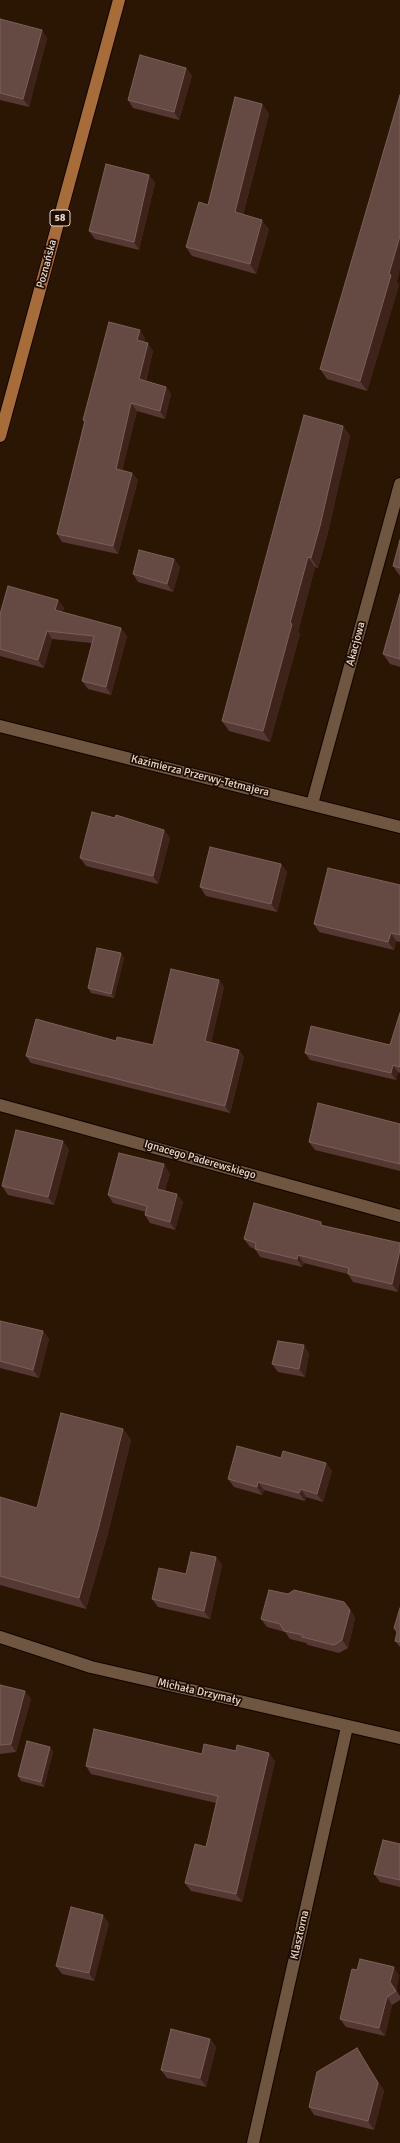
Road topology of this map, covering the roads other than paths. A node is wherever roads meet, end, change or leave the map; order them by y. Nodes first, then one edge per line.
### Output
1 (119, 0) edge
2 (0, 436) edge
3 (400, 484) edge
4 (0, 726) edge
5 (312, 804) junction
6 (400, 827) edge
7 (0, 1105) edge
8 (400, 1216) edge
9 (0, 1637) edge
10 (347, 1727) junction
11 (400, 1738) edge
12 (253, 2143) edge

1 - 2 main road, Poznańska / 58
3 - 5 street, Akacjowa
4 - 5 street, Kazimierza Przerwy-Tetmajera
5 - 6 street, Kazimierza Przerwy-Tetmajera
7 - 8 street, Ignacego Paderewskiego
9 - 10 street, Michała Drzymały
10 - 11 street, Michała Drzymały
10 - 12 street, Klasztorna

